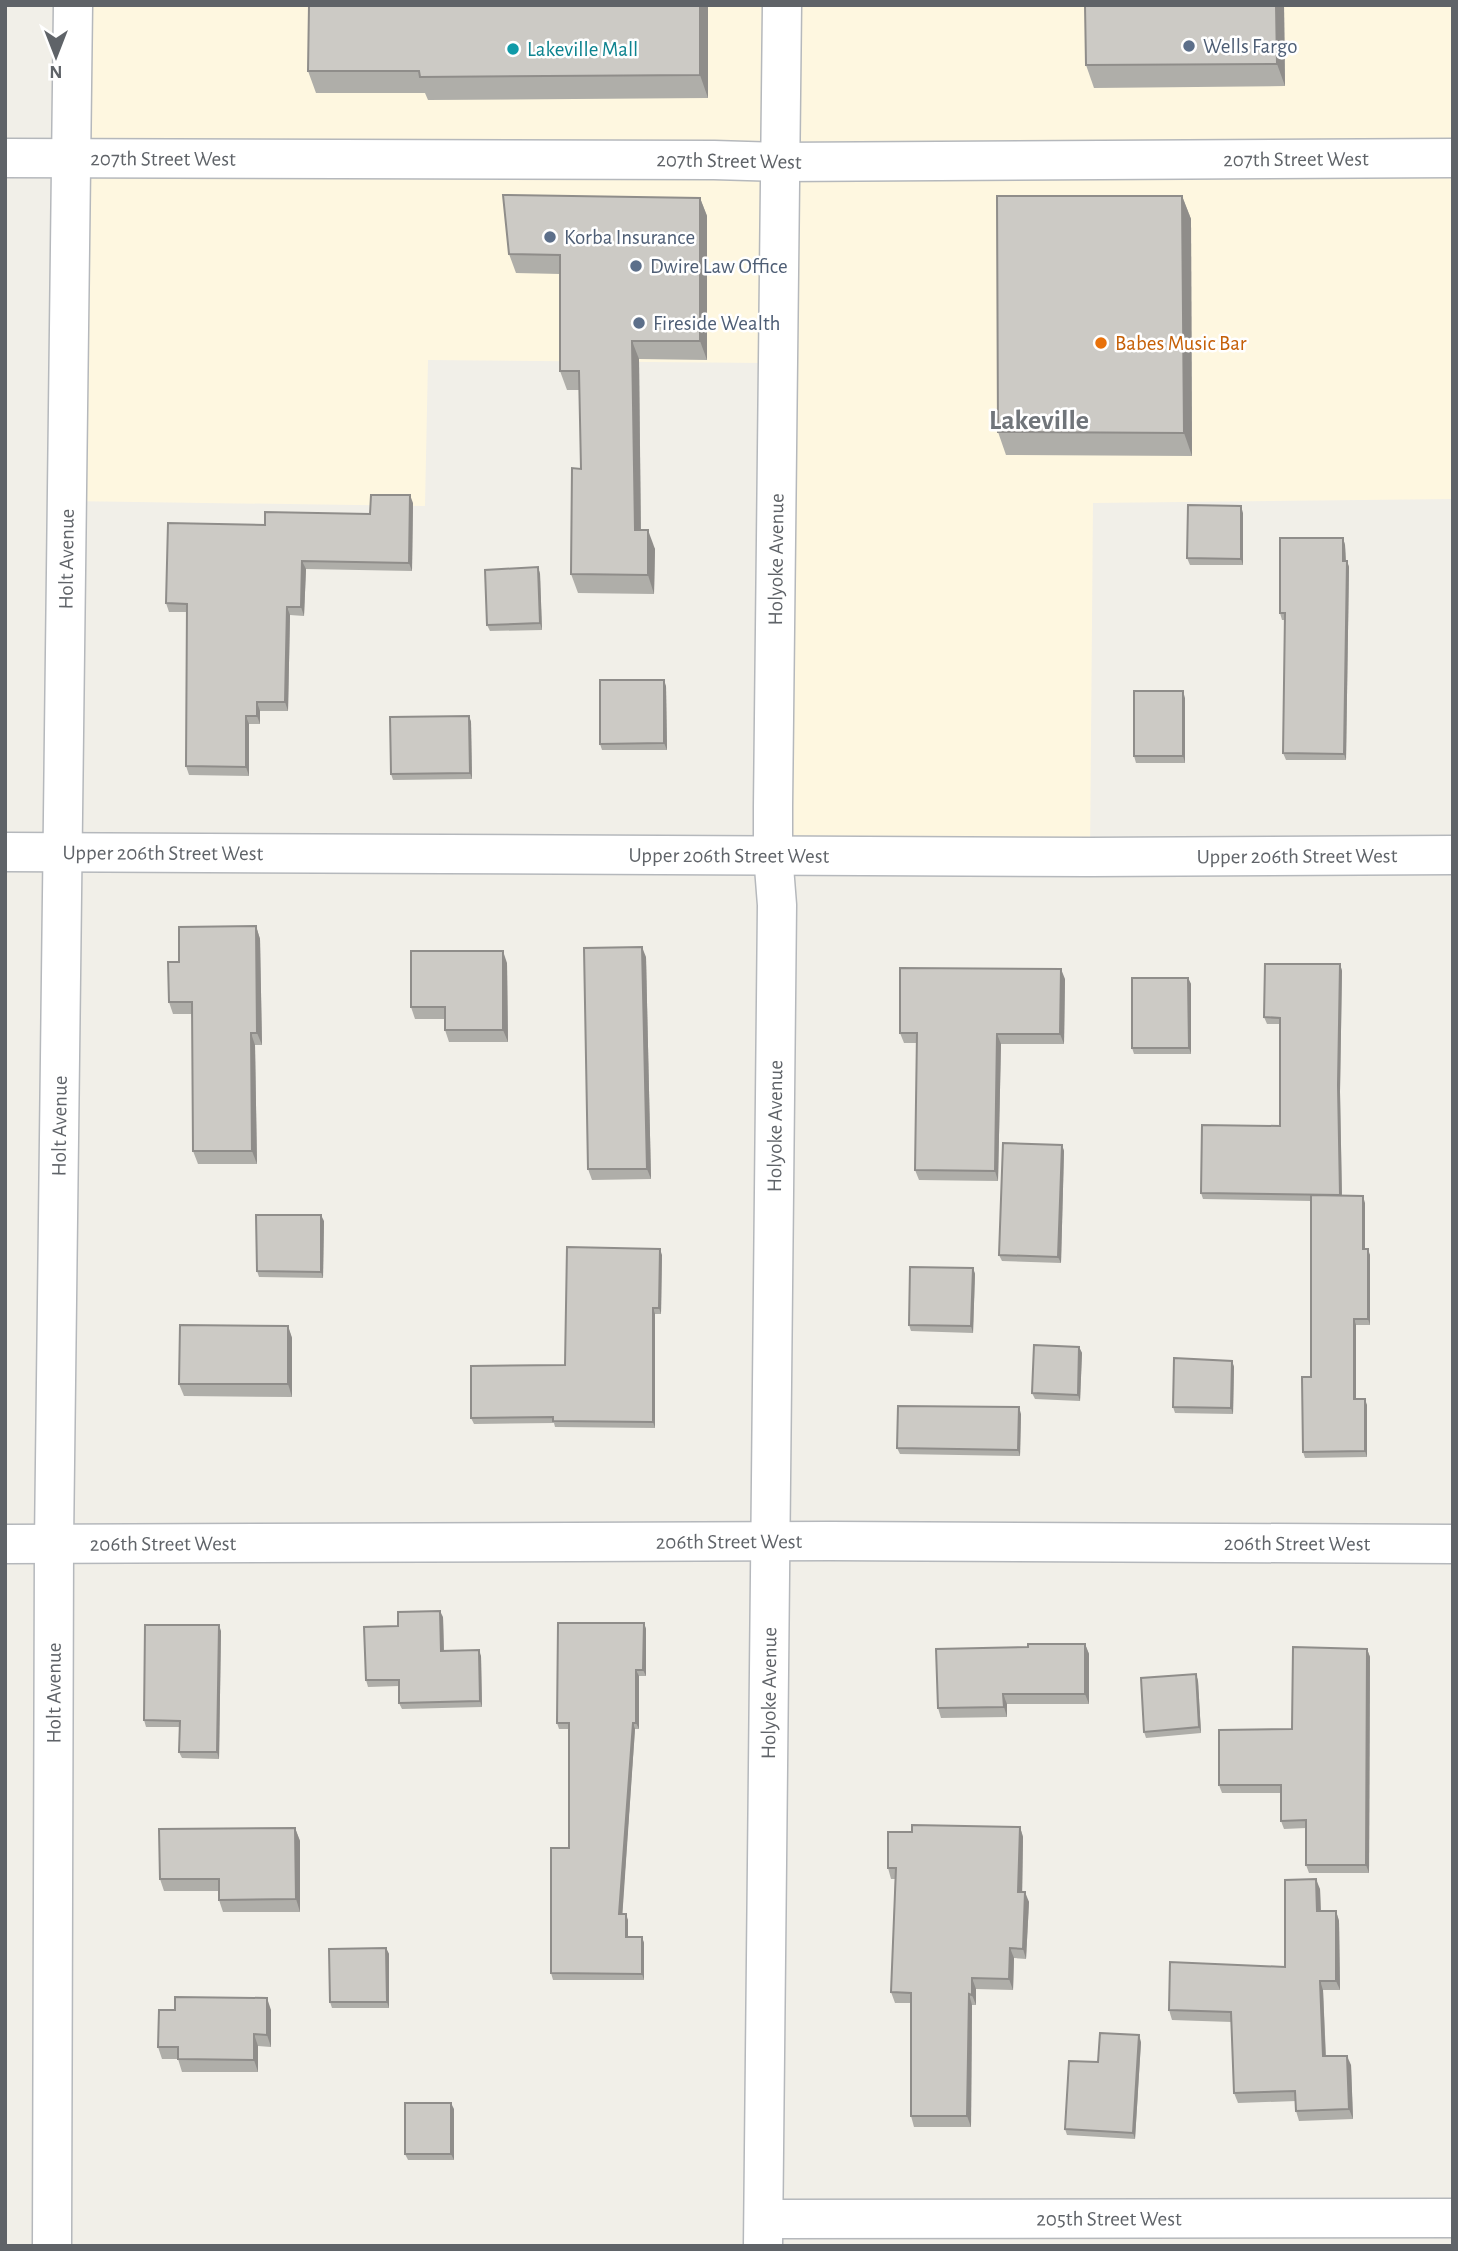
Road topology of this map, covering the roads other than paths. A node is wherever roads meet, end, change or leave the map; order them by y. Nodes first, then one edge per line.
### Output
1 (73, 5) edge
2 (782, 5) edge
3 (71, 157) junction
4 (5, 158) edge
5 (1453, 158) edge
6 (780, 162) junction
7 (5, 852) edge
8 (62, 852) junction
9 (773, 855) junction
10 (1453, 855) edge
11 (769, 1541) junction
12 (5, 1544) edge
13 (54, 1544) junction
14 (1453, 1544) edge
15 (1453, 2218) edge
16 (764, 2232) edge
17 (52, 2246) edge

1 - 3 street, Holt Avenue
2 - 6 street, Holyoke Avenue
3 - 4 street, 207th Street West
3 - 6 street, 207th Street West
3 - 8 street, Holt Avenue
5 - 6 street, 207th Street West
6 - 9 street, Holyoke Avenue
7 - 8 street, Upper 206th Street West
8 - 9 street, Upper 206th Street West
8 - 13 street, Holt Avenue
9 - 10 street, Upper 206th Street West
9 - 11 street, Holyoke Avenue
11 - 13 street, 206th Street West
11 - 14 street, 206th Street West
11 - 16 street, Holyoke Avenue
12 - 13 street, 206th Street West
13 - 17 street, Holt Avenue
15 - 16 street, 205th Street West

